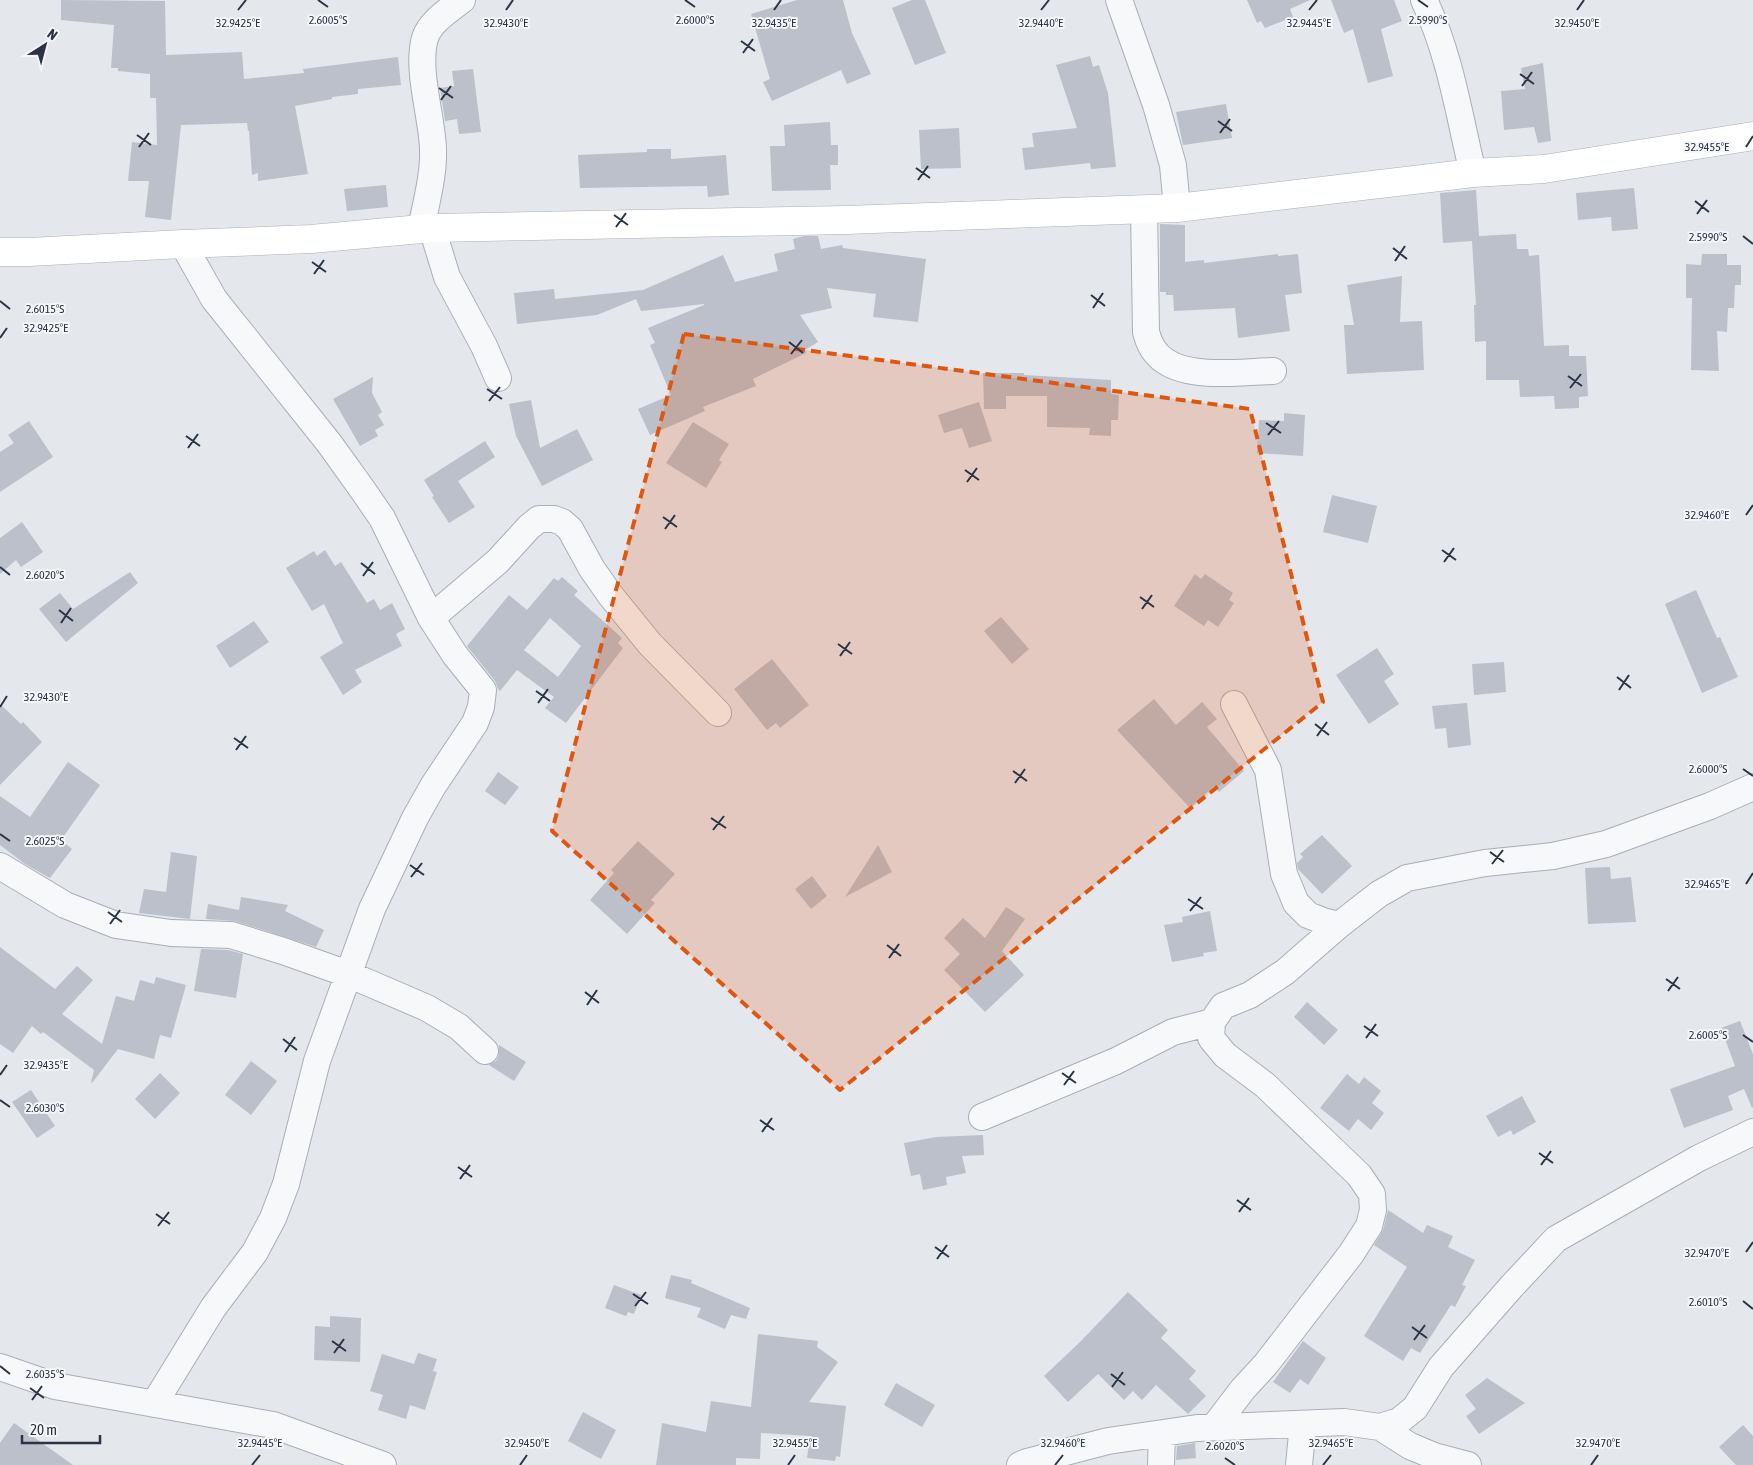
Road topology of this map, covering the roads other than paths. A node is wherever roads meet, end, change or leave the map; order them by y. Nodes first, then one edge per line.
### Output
1 (462, 0) edge
2 (1119, 0) edge
3 (1424, 0) edge
4 (1753, 136) edge
5 (1472, 173) junction
6 (1177, 208) junction
7 (1144, 209) junction
8 (426, 229) junction
9 (183, 244) junction
10 (0, 252) edge
11 (1273, 371) dead end
12 (498, 378) dead end
13 (431, 618) junction
14 (1234, 704) dead end
15 (718, 713) dead end
16 (1753, 787) edge
17 (0, 866) edge
18 (1339, 925) junction
19 (348, 974) junction
20 (1212, 1022) junction
21 (485, 1050) dead end
22 (982, 1117) dead end
23 (1753, 1132) edge
24 (0, 1367) edge
25 (154, 1404) junction
26 (1303, 1424) junction
27 (1380, 1426) junction
28 (1214, 1427) junction
29 (1162, 1434) junction
30 (383, 1465) edge
31 (1020, 1465) edge
32 (1161, 1465) edge
33 (1299, 1465) edge
34 (1468, 1465) edge

1 - 8 street
2 - 6 street
3 - 5 street
4 - 5 street
5 - 6 street
6 - 7 street
7 - 8 street
7 - 11 street
8 - 9 street
8 - 12 street
9 - 10 street
9 - 13 street
13 - 15 street
13 - 19 street
14 - 18 street
16 - 18 street
17 - 19 street
18 - 20 street
19 - 21 street
19 - 25 street
20 - 22 street
20 - 28 street
23 - 27 street
24 - 25 street
25 - 30 street
26 - 27 street
26 - 28 street
26 - 33 street
27 - 34 street
28 - 29 street
29 - 31 street
29 - 32 street

